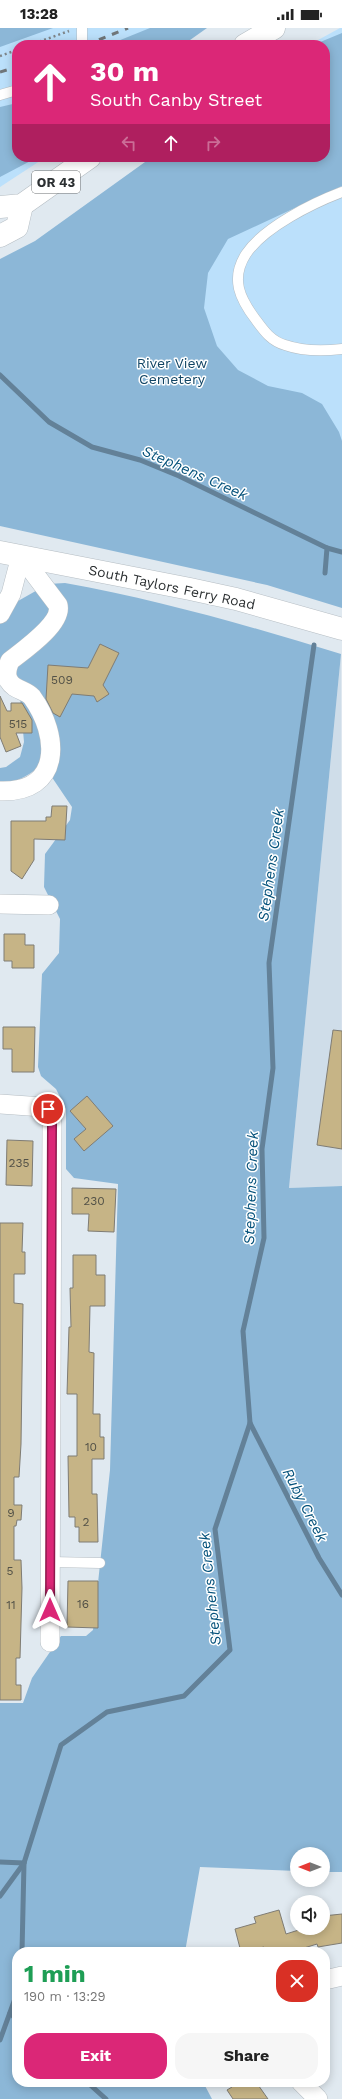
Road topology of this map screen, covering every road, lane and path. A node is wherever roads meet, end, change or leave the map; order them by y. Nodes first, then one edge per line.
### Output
1 (82, 28) edge
2 (274, 28) edge
3 (70, 31) dead end
4 (44, 40) edge
5 (82, 40) edge
6 (253, 40) edge
7 (12, 52) edge
8 (0, 56) edge
9 (12, 91) edge
10 (0, 95) edge
11 (83, 162) edge
12 (342, 192) edge
13 (22, 205) junction
14 (0, 207) edge
15 (0, 236) edge
16 (342, 349) edge
17 (10, 554) edge
18 (0, 614) edge
19 (342, 629) edge
20 (0, 791) edge
21 (0, 904) edge
22 (49, 905) dead end
23 (0, 1104) edge
24 (51, 1562) junction
25 (100, 1563) dead end
26 (50, 1642) dead end
27 (342, 1976) edge
28 (330, 1979) edge
29 (305, 2087) edge
30 (318, 2099) edge

1 - 5 lane
2 - 6 main road
3 - 4 path
7 - 8 path
9 - 10 lane
11 - 13 main road, OR 43
12 - 16 lane
13 - 14 main road, OR 43
13 - 15 main road, OR 43
17 - 18 street
17 - 19 main road, South Taylors Ferry Road
17 - 20 street
21 - 22 street
23 - 24 street
24 - 25 lane
24 - 26 street
27 - 28 street
29 - 30 street

